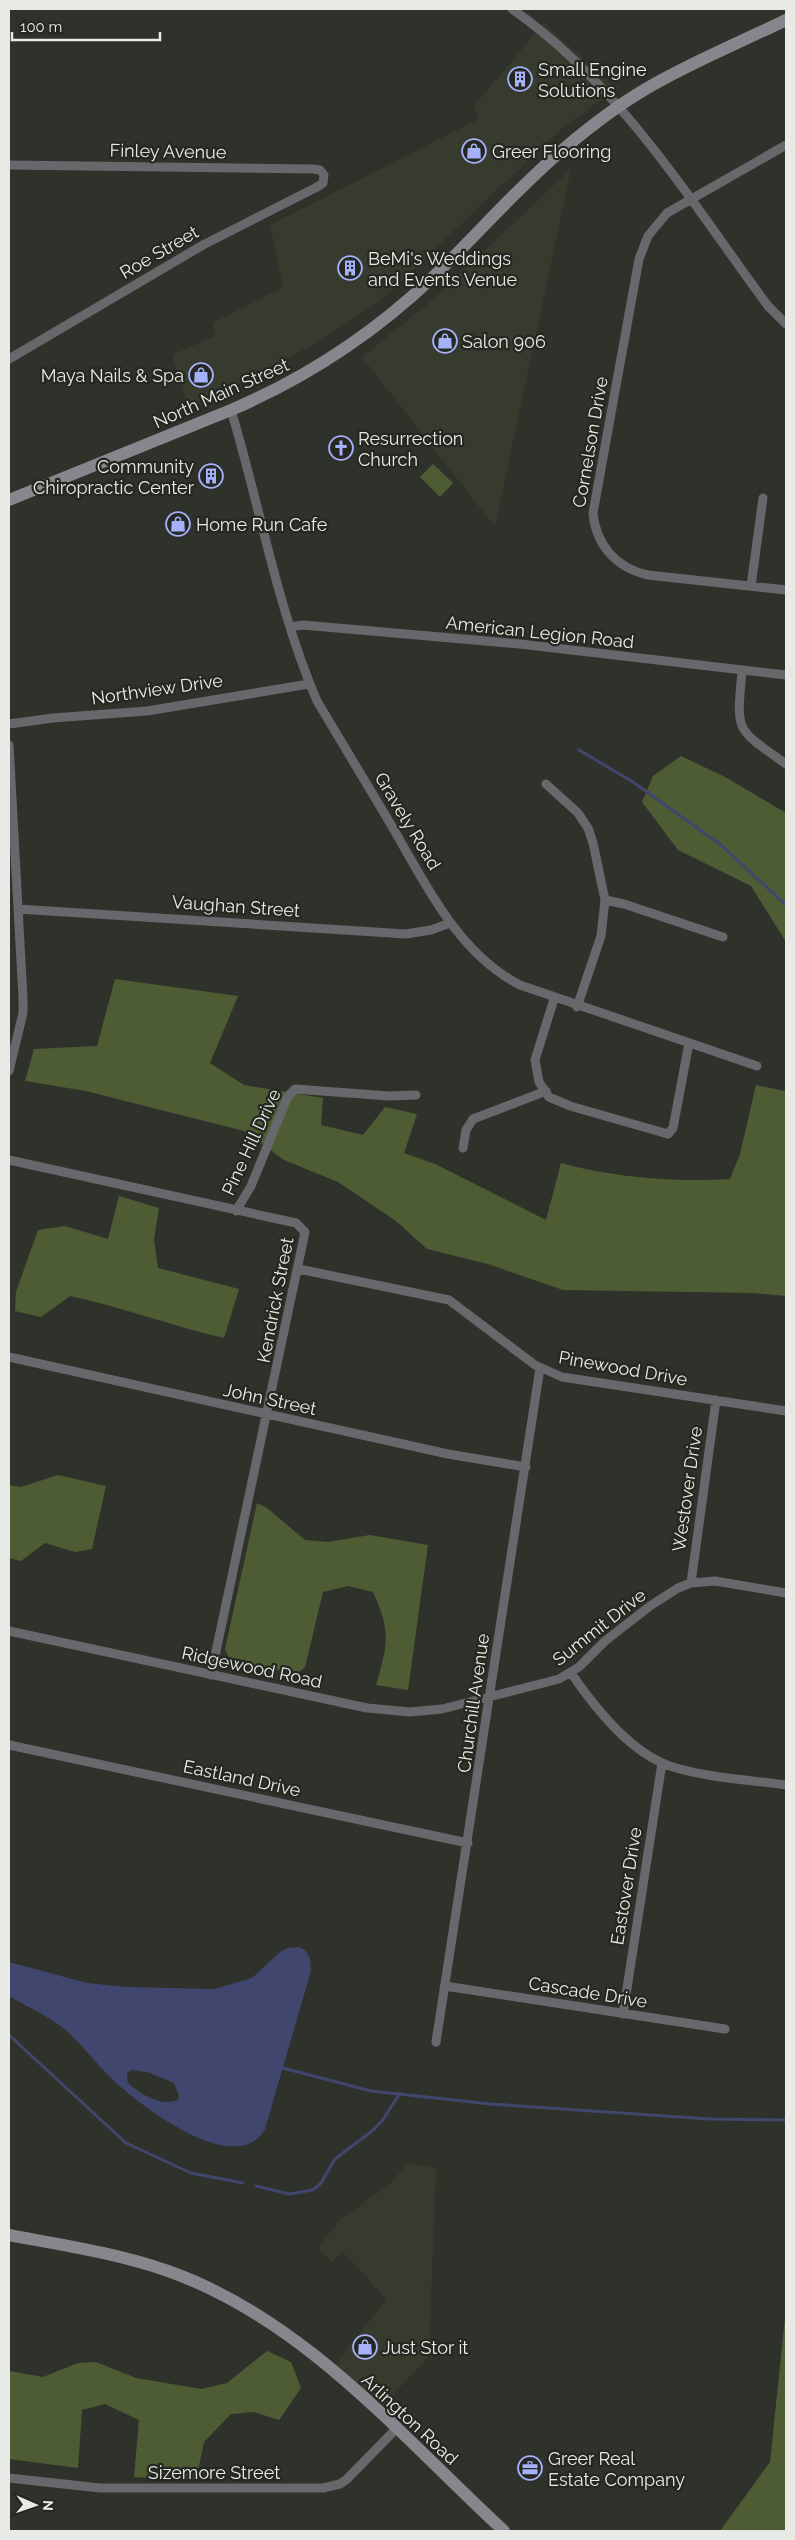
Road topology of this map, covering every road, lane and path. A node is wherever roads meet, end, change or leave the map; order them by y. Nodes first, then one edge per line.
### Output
1 (512, 9) edge
2 (786, 20) edge
3 (619, 107) junction
4 (786, 145) edge
5 (9, 166) edge
6 (324, 175) joint
7 (690, 200) junction
8 (786, 324) edge
9 (9, 359) edge
10 (232, 410) junction
11 (763, 498) dead end
12 (9, 500) edge
13 (751, 586) junction
14 (786, 590) edge
15 (290, 627) junction
16 (742, 672) junction
17 (786, 676) edge
18 (309, 684) junction
19 (9, 724) edge
20 (9, 745) edge
21 (786, 764) edge
22 (546, 784) dead end
23 (604, 900) junction
24 (18, 909) junction
25 (450, 923) junction
26 (723, 938) dead end
27 (554, 999) junction
28 (577, 1007) junction
29 (689, 1043) junction
30 (757, 1066) dead end
31 (9, 1071) edge
32 (546, 1091) junction
33 (416, 1095) dead end
34 (463, 1148) dead end
35 (9, 1160) edge
36 (236, 1211) junction
37 (299, 1269) junction
38 (9, 1357) edge
39 (540, 1368) junction
40 (716, 1400) junction
41 (786, 1411) edge
42 (268, 1415) junction
43 (526, 1467) junction
44 (691, 1583) junction
45 (786, 1593) edge
46 (9, 1631) edge
47 (571, 1673) junction
48 (211, 1675) junction
49 (489, 1699) junction
50 (9, 1744) edge
51 (662, 1763) junction
52 (786, 1785) edge
53 (468, 1843) junction
54 (445, 1986) junction
55 (623, 2014) junction
56 (725, 2029) dead end
57 (436, 2042) dead end
58 (9, 2236) edge
59 (396, 2429) junction
60 (9, 2478) edge
61 (504, 2531) edge

1 - 3 street
2 - 3 main road, North Main Street
3 - 7 street
3 - 10 main road, North Main Street
4 - 7 street, Cornelson Drive
5 - 6 street, Finley Avenue
6 - 9 street, Roe Street
7 - 8 street
7 - 13 street, Cornelson Drive
10 - 12 main road, North Main Street
10 - 15 street, Gravely Road
11 - 13 street
13 - 14 street, Cornelson Drive
15 - 16 street, American Legion Road
15 - 18 street, Gravely Road
16 - 17 street, American Legion Road
16 - 21 street
18 - 19 street, Northview Drive
18 - 25 street, Gravely Road
20 - 24 street
22 - 23 street
23 - 26 street
23 - 28 street
24 - 25 street, Vaughan Street
24 - 31 street
25 - 27 street, Gravely Road
27 - 28 street, Gravely Road
27 - 32 street
28 - 29 street, Gravely Road
29 - 30 street, Gravely Road
29 - 32 street
32 - 34 street
33 - 36 street, Pine Hill Drive
35 - 36 street, Kendrick Street
36 - 37 street, Kendrick Street
37 - 39 street, Pinewood Drive
37 - 42 street, Kendrick Street
38 - 42 street, John Street
39 - 40 street, Pinewood Drive
39 - 43 street, Churchill Avenue
40 - 41 street, Pinewood Drive
40 - 44 street, Westover Drive
42 - 43 street, John Street
42 - 48 street, Kendrick Street
43 - 49 street, Churchill Avenue
44 - 45 street, Summit Drive
44 - 47 street, Summit Drive
46 - 48 street, Ridgewood Road
47 - 49 street, Summit Drive
47 - 51 street
48 - 49 street, Ridgewood Road
49 - 53 street, Churchill Avenue
50 - 53 street, Eastland Drive
51 - 52 street
51 - 55 street, Eastover Drive
53 - 54 street, Churchill Avenue
54 - 55 street, Cascade Drive
54 - 57 street, Churchill Avenue
55 - 56 street, Cascade Drive
58 - 59 main road, Arlington Road
59 - 60 street, Sizemore Street
59 - 61 main road, Arlington Road

